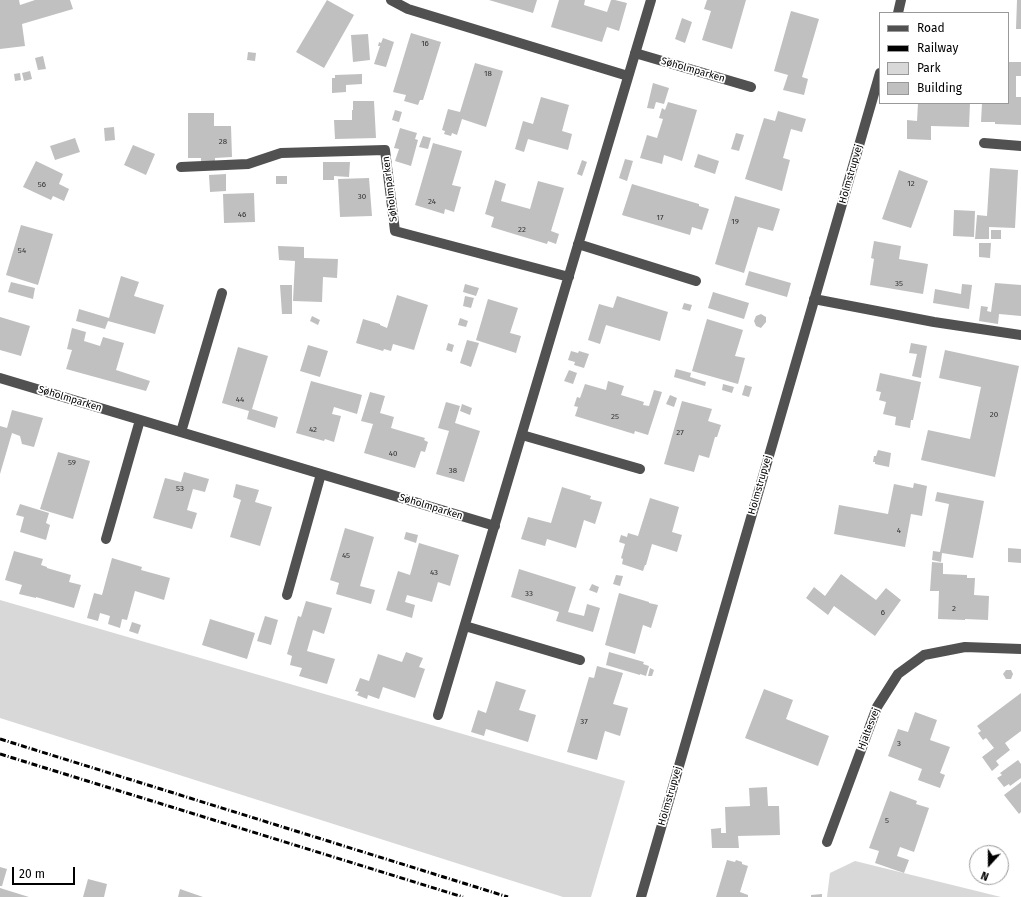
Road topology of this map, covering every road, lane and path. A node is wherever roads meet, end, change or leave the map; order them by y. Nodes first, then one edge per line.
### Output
1 (390, 0) edge
2 (651, 0) edge
3 (901, 0) edge
4 (898, 12) edge
5 (635, 53) junction
6 (628, 76) junction
7 (879, 76) edge
8 (751, 87) dead end
9 (984, 143) dead end
10 (1021, 146) edge
11 (181, 167) dead end
12 (578, 244) junction
13 (569, 277) junction
14 (696, 281) dead end
15 (222, 293) dead end
16 (814, 299) junction
17 (1021, 335) edge
18 (0, 378) edge
19 (140, 420) junction
20 (181, 432) junction
21 (522, 435) junction
22 (640, 469) dead end
23 (321, 474) junction
24 (495, 526) junction
25 (106, 539) dead end
26 (288, 596) dead end
27 (465, 626) junction
28 (1021, 649) edge
29 (580, 660) dead end
30 (438, 715) dead end
31 (827, 842) dead end
32 (641, 897) edge

1 - 6 street
2 - 5 street
3 - 4 street
5 - 6 street
5 - 8 street, Søholmparken
6 - 12 street
7 - 16 street, Holmstrupvej
9 - 10 street
11 - 13 street, Søholmparken
12 - 13 street
12 - 14 street
13 - 21 street
15 - 20 street
16 - 17 street
16 - 32 street, Holmstrupvej
18 - 19 street, Søholmparken
19 - 20 street, Søholmparken
19 - 25 street
20 - 23 street, Søholmparken
21 - 22 street
21 - 24 street
23 - 24 street, Søholmparken
23 - 26 street
24 - 27 street
27 - 29 street
27 - 30 street
28 - 31 street, Hjaltesvej

